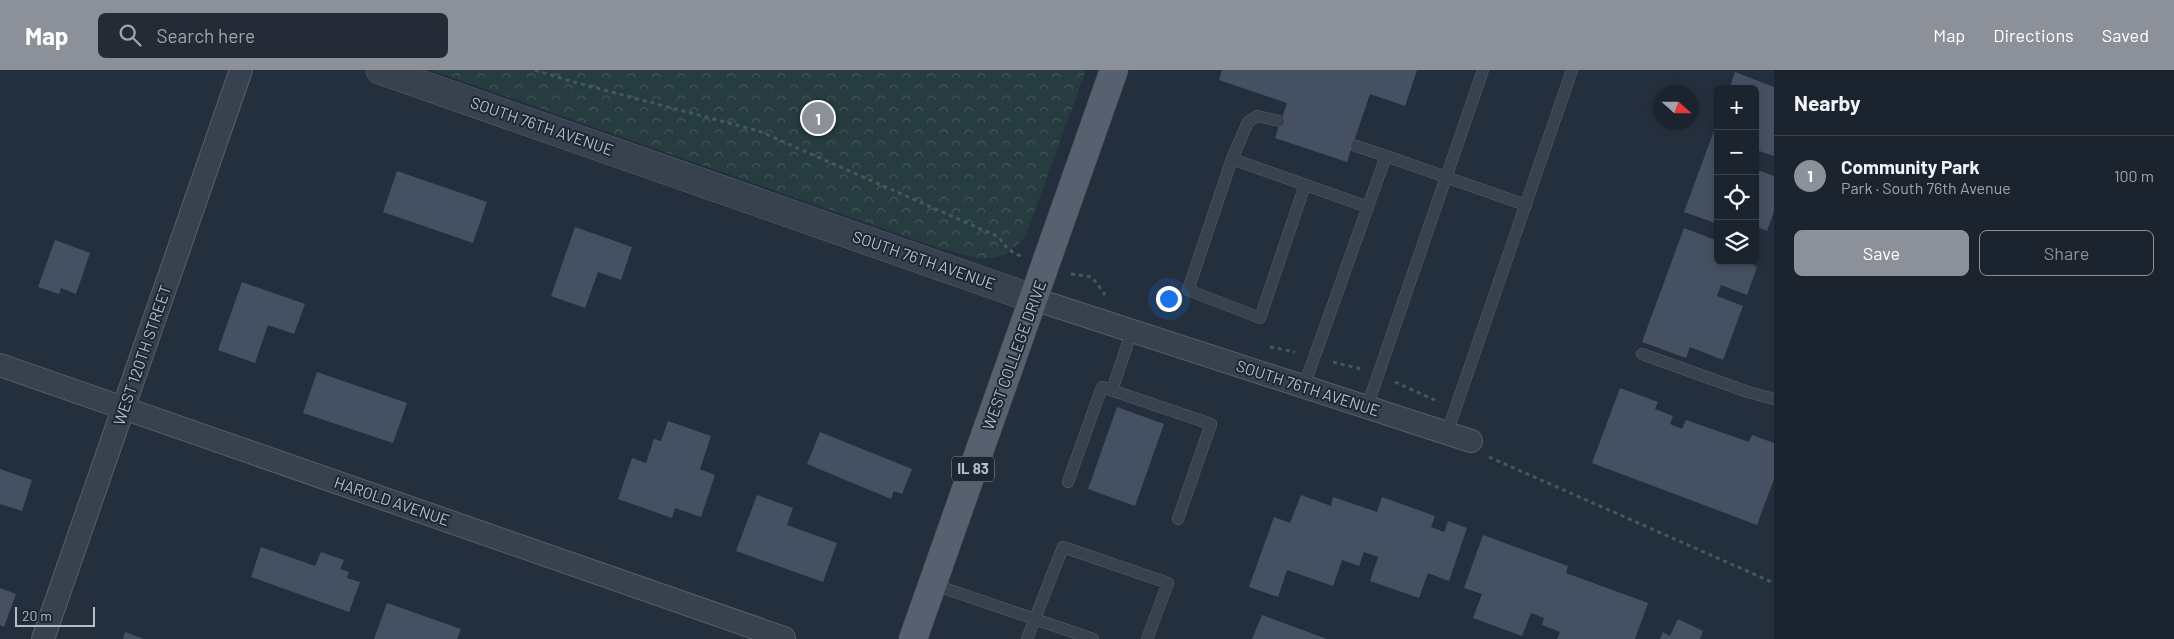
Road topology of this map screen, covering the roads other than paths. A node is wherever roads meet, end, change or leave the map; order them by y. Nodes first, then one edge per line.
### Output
1 (240, 70) edge
2 (380, 70) edge
3 (1114, 70) edge
4 (1483, 70) edge
5 (1572, 70) edge
6 (1279, 121) dead end
7 (1356, 146) dead end
8 (1386, 156) junction
9 (1232, 159) junction
10 (1446, 178) junction
11 (1305, 185) junction
12 (1526, 205) junction
13 (1368, 207) junction
14 (1034, 299) junction
15 (1132, 331) junction
16 (1642, 354) dead end
17 (0, 365) edge
18 (1304, 386) junction
19 (1112, 390) junction
20 (1774, 399) edge
21 (124, 406) junction
22 (1367, 407) junction
23 (1447, 433) junction
24 (1471, 441) dead end
25 (1068, 482) dead end
26 (1178, 519) dead end
27 (932, 584) junction
28 (1034, 619) junction
29 (784, 638) edge
30 (43, 639) edge
31 (912, 639) edge
32 (1028, 639) edge
33 (1093, 639) edge
34 (1147, 639) edge

1 - 21 street, WEST 120TH STREET
2 - 14 street, SOUTH 76TH AVENUE
3 - 14 main road, WEST COLLEGE DRIVE / IL 83
4 - 10 lane
5 - 12 lane
6 - 9 lane
7 - 8 lane
8 - 10 lane
8 - 13 lane
9 - 11 lane
9 - 11 lane
10 - 12 lane
10 - 22 lane
11 - 13 lane
12 - 23 lane
13 - 18 lane
14 - 15 street, SOUTH 76TH AVENUE
14 - 27 main road, WEST COLLEGE DRIVE / IL 83
15 - 18 street, SOUTH 76TH AVENUE
15 - 19 lane
16 - 20 lane
17 - 21 street, HAROLD AVENUE
18 - 22 street, SOUTH 76TH AVENUE
19 - 25 lane
19 - 26 lane
21 - 29 street, HAROLD AVENUE
21 - 30 street, WEST 120TH STREET
22 - 23 street, SOUTH 76TH AVENUE
23 - 24 street, SOUTH 76TH AVENUE
27 - 28 lane
27 - 31 main road, WEST COLLEGE DRIVE / IL 83
28 - 32 lane
28 - 33 lane
28 - 34 lane

